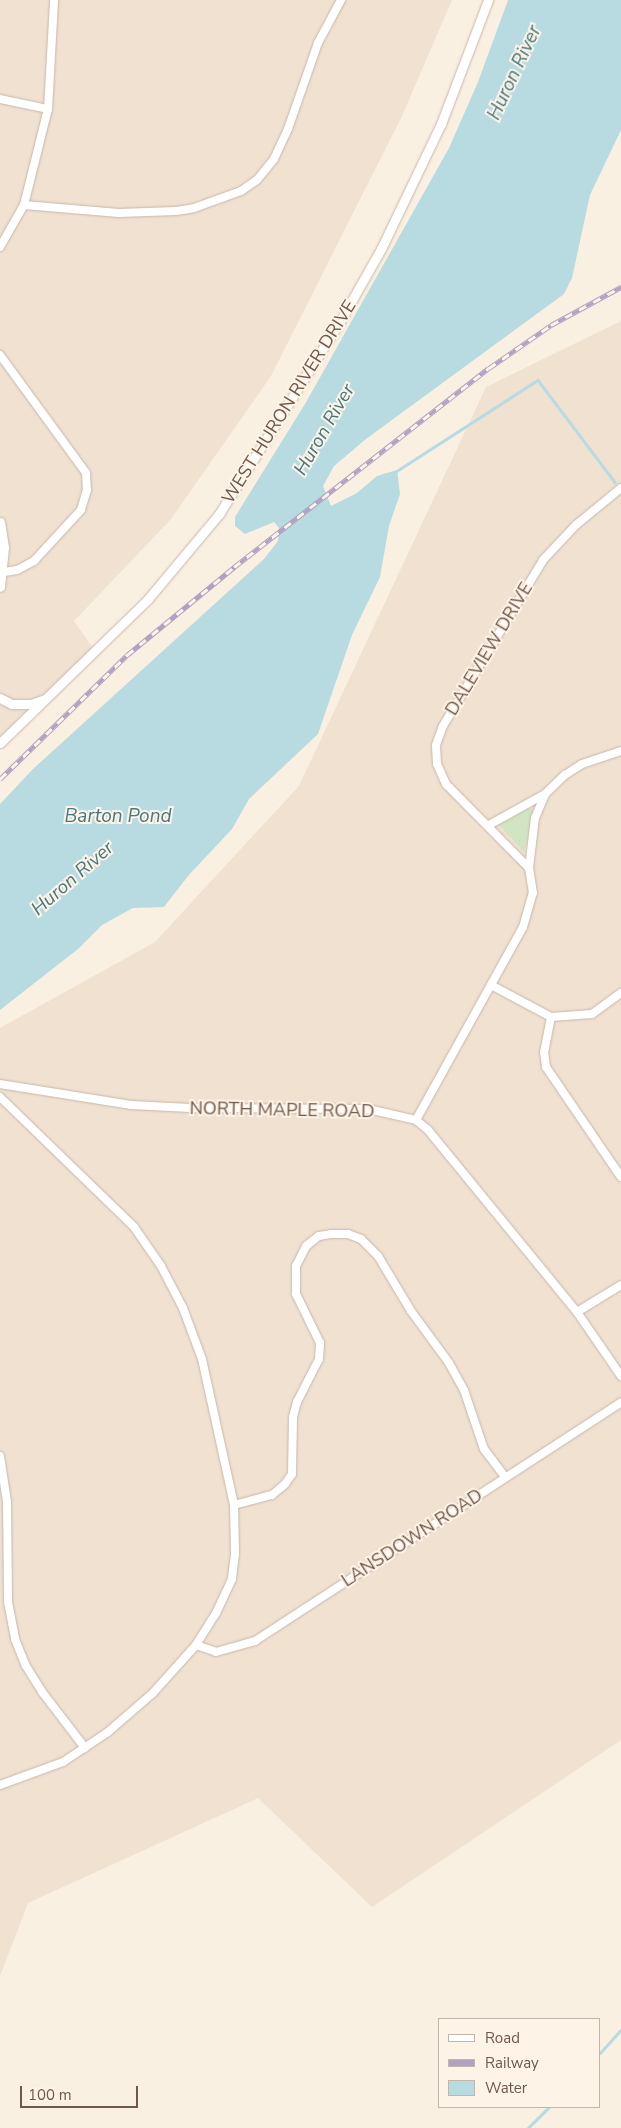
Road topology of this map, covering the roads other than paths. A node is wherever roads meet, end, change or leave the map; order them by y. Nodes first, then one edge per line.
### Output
1 (54, 0) edge
2 (341, 0) edge
3 (488, 0) edge
4 (0, 99) edge
5 (48, 109) junction
6 (24, 205) junction
7 (0, 247) edge
8 (0, 354) edge
9 (621, 488) edge
10 (0, 522) edge
11 (4, 572) junction
12 (0, 587) edge
13 (49, 697) junction
14 (0, 698) edge
15 (0, 743) edge
16 (621, 751) edge
17 (545, 794) junction
18 (489, 825) junction
19 (529, 868) junction
20 (491, 985) junction
21 (621, 993) edge
22 (551, 1017) junction
23 (0, 1084) edge
24 (0, 1097) edge
25 (416, 1120) junction
26 (621, 1177) edge
27 (621, 1285) edge
28 (577, 1312) junction
29 (621, 1376) edge
30 (621, 1402) edge
31 (0, 1456) edge
32 (506, 1477) junction
33 (234, 1505) junction
34 (196, 1645) junction
35 (84, 1748) junction
36 (0, 1785) edge

1 - 5 street
2 - 6 street
3 - 13 street, WEST HURON RIVER DRIVE
4 - 5 street
5 - 6 street
6 - 7 street
8 - 11 street
9 - 18 street, DALEVIEW DRIVE
10 - 11 street
11 - 12 street
13 - 14 street
13 - 15 street, WEST HURON RIVER DRIVE
16 - 17 street
17 - 18 street
17 - 19 street
18 - 19 street, DALEVIEW DRIVE
19 - 20 street
20 - 22 street
20 - 25 street
21 - 22 street
22 - 26 street
23 - 25 street, NORTH MAPLE ROAD
24 - 33 street
25 - 28 street
27 - 28 street
28 - 29 street
30 - 32 street, LANSDOWN ROAD
31 - 35 street
32 - 33 street
32 - 34 street, LANSDOWN ROAD
33 - 34 street
34 - 35 street
35 - 36 street

